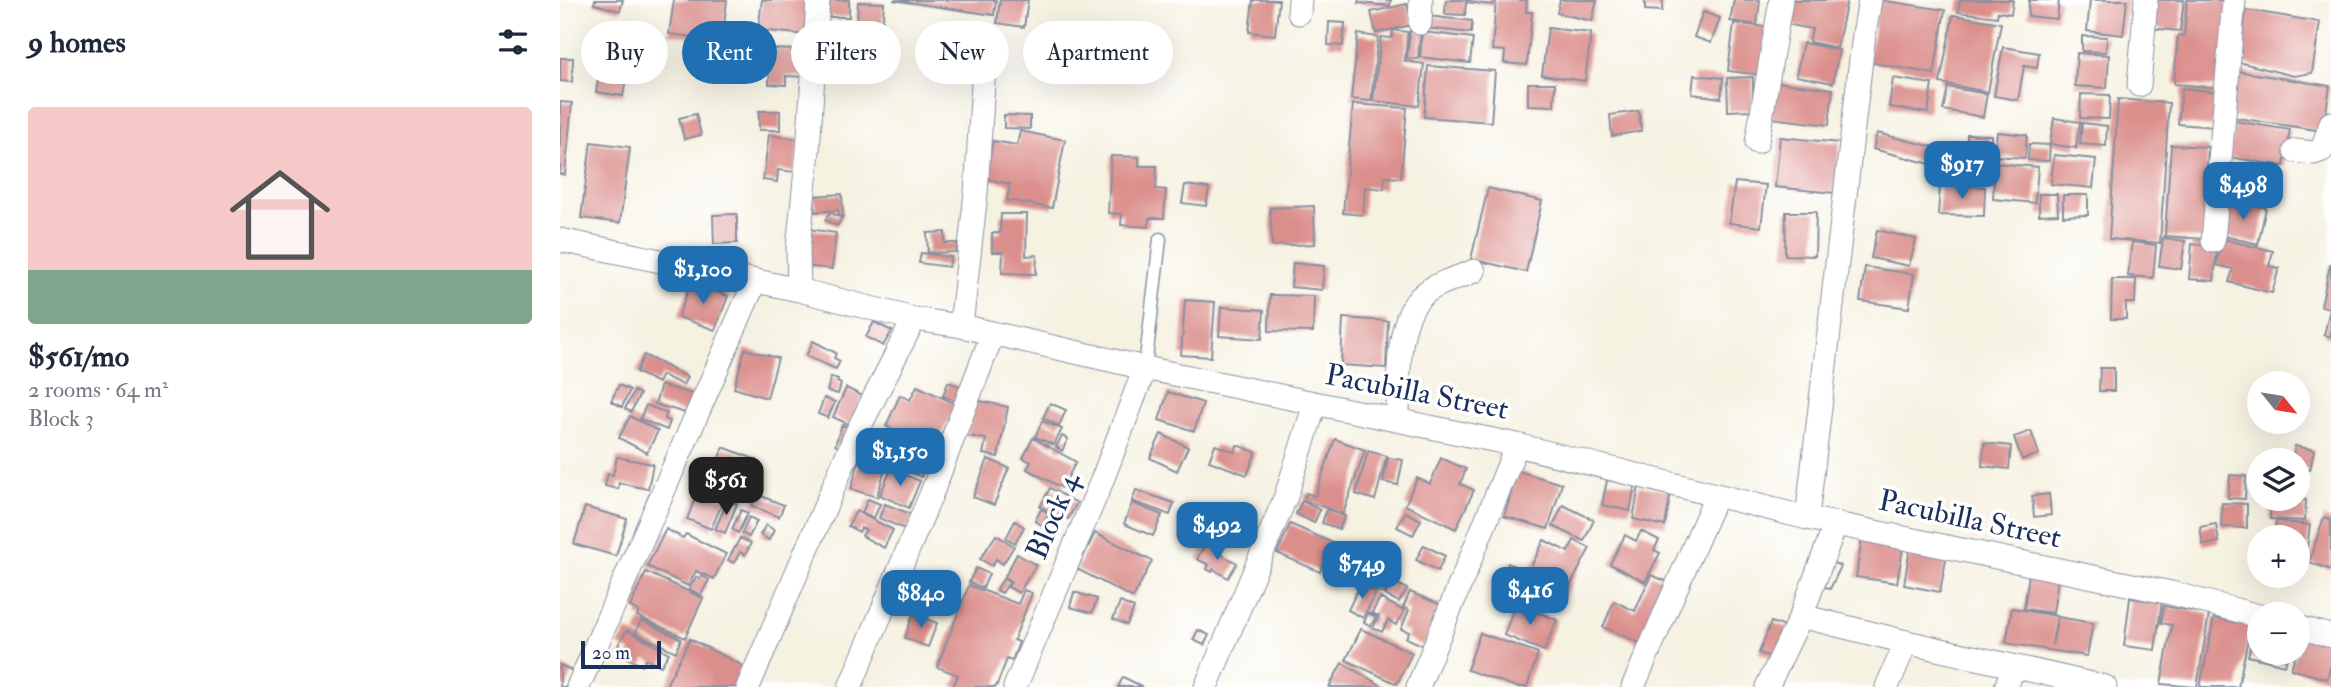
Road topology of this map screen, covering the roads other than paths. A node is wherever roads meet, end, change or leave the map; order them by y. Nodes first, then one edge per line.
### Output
1 (818, 0) edge
2 (1781, 0) edge
3 (1870, 0) edge
4 (2146, 0) edge
5 (2234, 0) edge
6 (983, 84) edge
7 (2139, 85) dead end
8 (2331, 123) edge
9 (1757, 142) dead end
10 (2295, 151) dead end
11 (1160, 239) dead end
12 (560, 240) edge
13 (2213, 241) dead end
14 (1474, 271) dead end
15 (755, 281) junction
16 (799, 290) junction
17 (914, 318) junction
18 (961, 326) junction
19 (993, 333) junction
20 (1145, 368) junction
21 (1315, 404) junction
22 (1398, 420) junction
23 (1517, 444) junction
24 (1716, 496) junction
25 (1807, 517) junction
26 (1836, 523) junction
27 (2247, 613) edge
28 (1801, 616) junction
29 (2310, 630) edge
30 (2331, 636) edge
31 (1906, 642) junction
32 (2010, 677) edge
33 (578, 687) edge
34 (748, 687) edge
35 (850, 687) edge
36 (1015, 687) edge
37 (1206, 687) edge
38 (1418, 687) edge
39 (1633, 687) edge
40 (1767, 687) edge
41 (1887, 687) edge
42 (2105, 687) edge

1 - 16 street
2 - 9 street
3 - 25 street
4 - 7 street
5 - 13 street
6 - 18 street
8 - 10 street
11 - 20 lane
12 - 15 street, Pacubilla Street
14 - 22 street
15 - 16 street, Pacubilla Street
15 - 33 street
16 - 17 street, Pacubilla Street
17 - 18 street, Pacubilla Street
17 - 34 street
18 - 19 street, Pacubilla Street
19 - 20 street, Pacubilla Street
19 - 35 street
20 - 21 street, Pacubilla Street
20 - 36 street, Block 4
21 - 22 street, Pacubilla Street
21 - 37 street
22 - 23 street, Pacubilla Street
23 - 24 street, Pacubilla Street
23 - 38 street
24 - 25 street, Pacubilla Street
24 - 39 street
25 - 26 street, Pacubilla Street
26 - 27 street, Pacubilla Street
26 - 28 street
28 - 31 street
28 - 40 street
29 - 30 street
31 - 32 street
31 - 41 street
32 - 42 street

